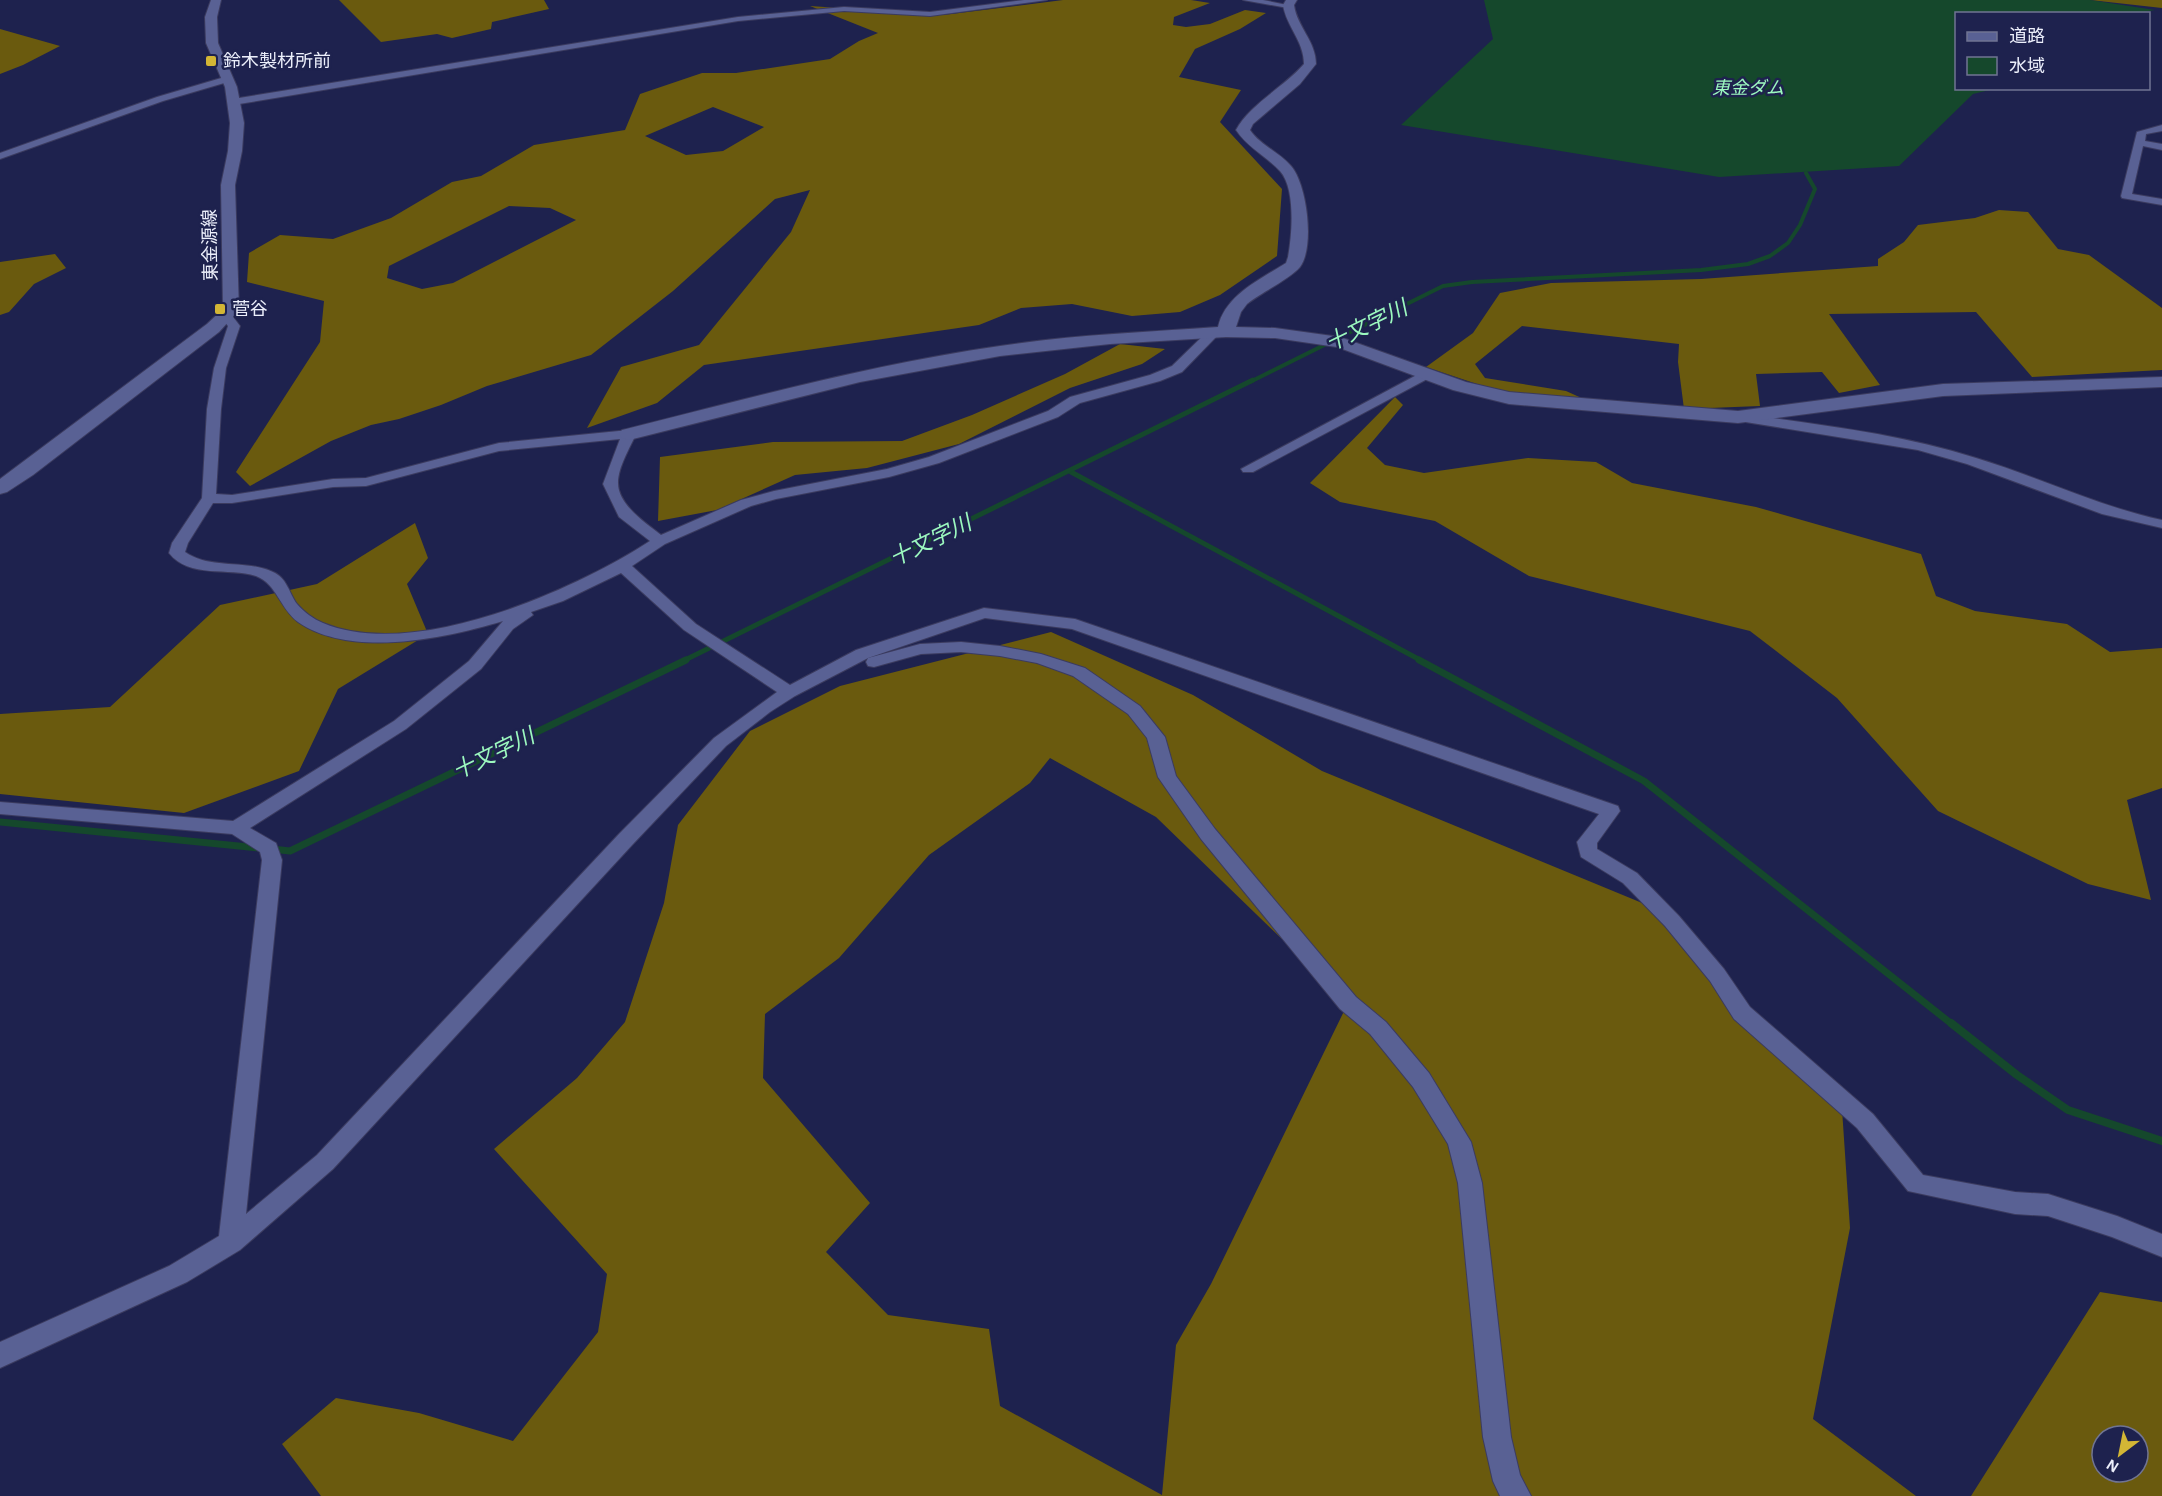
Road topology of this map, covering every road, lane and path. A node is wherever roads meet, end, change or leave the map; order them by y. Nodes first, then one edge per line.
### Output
1 (216, 0) edge
2 (1043, 0) edge
3 (1246, 0) edge
4 (1290, 3) edge
5 (228, 80) junction
6 (233, 102) junction
7 (2162, 128) edge
8 (2140, 143) junction
9 (2162, 147) edge
10 (0, 156) edge
11 (2162, 202) edge
12 (226, 316) junction
13 (1220, 332) junction
14 (1426, 374) junction
15 (2162, 382) edge
16 (1738, 417) junction
17 (629, 434) junction
18 (1248, 469) dead end
19 (0, 488) edge
20 (209, 498) junction
21 (2162, 524) edge
22 (660, 542) junction
23 (622, 566) junction
24 (556, 597) junction
25 (825, 675) junction
26 (789, 692) junction
27 (0, 808) edge
28 (236, 828) junction
29 (231, 1242) junction
30 (2162, 1246) edge
31 (0, 1355) edge
32 (1517, 1496) edge

1 - 5 street, 東金源線
2 - 6 street
3 - 4 street
4 - 13 street
5 - 6 street, 東金源線
5 - 10 street
6 - 12 street, 東金源線
7 - 8 street
8 - 9 street
8 - 11 street
12 - 19 street
12 - 20 street
13 - 14 street
13 - 17 street
13 - 22 street
14 - 16 street
14 - 18 street
15 - 16 street
16 - 21 street
17 - 20 street
17 - 22 street
20 - 24 street
22 - 23 street
23 - 24 street
23 - 26 street
24 - 28 street
25 - 26 street
25 - 30 street
25 - 32 street
26 - 29 street
27 - 28 street
28 - 29 street
29 - 31 street

